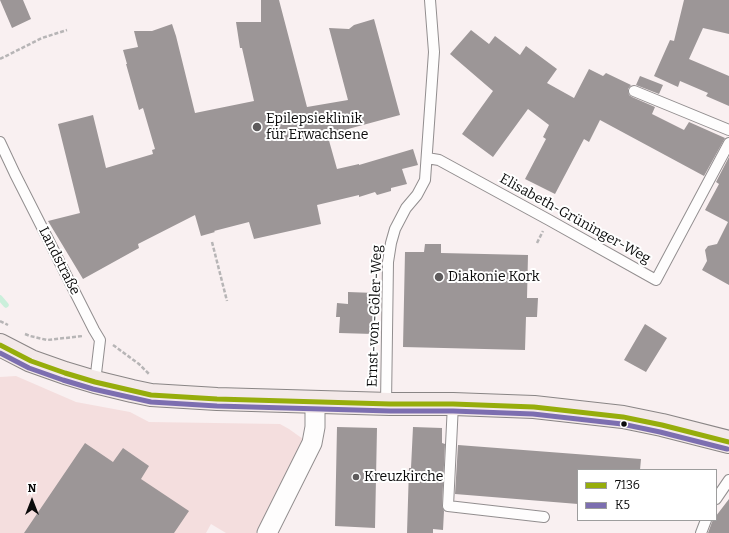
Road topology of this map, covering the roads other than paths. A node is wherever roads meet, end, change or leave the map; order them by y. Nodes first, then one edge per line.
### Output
1 (430, 0) edge
2 (634, 91) dead end
3 (729, 130) edge
4 (0, 142) edge
5 (729, 143) edge
6 (427, 158) junction
7 (0, 345) edge
8 (95, 382) junction
9 (315, 402) junction
10 (386, 404) junction
11 (452, 404) junction
12 (729, 442) edge
13 (729, 480) edge
14 (717, 498) edge
15 (544, 517) dead end
16 (706, 521) edge
17 (267, 533) edge
18 (701, 533) edge

1 - 6 lane, Ernst-von-Göler-Weg
2 - 3 lane
4 - 8 lane, Landstraße
5 - 6 lane, Elisabeth-Grüninger-Weg
6 - 10 lane, Ernst-von-Göler-Weg
7 - 8 main road
8 - 9 main road
9 - 10 main road
9 - 17 street
10 - 11 main road
11 - 12 main road
11 - 15 lane
13 - 14 lane
16 - 18 lane

